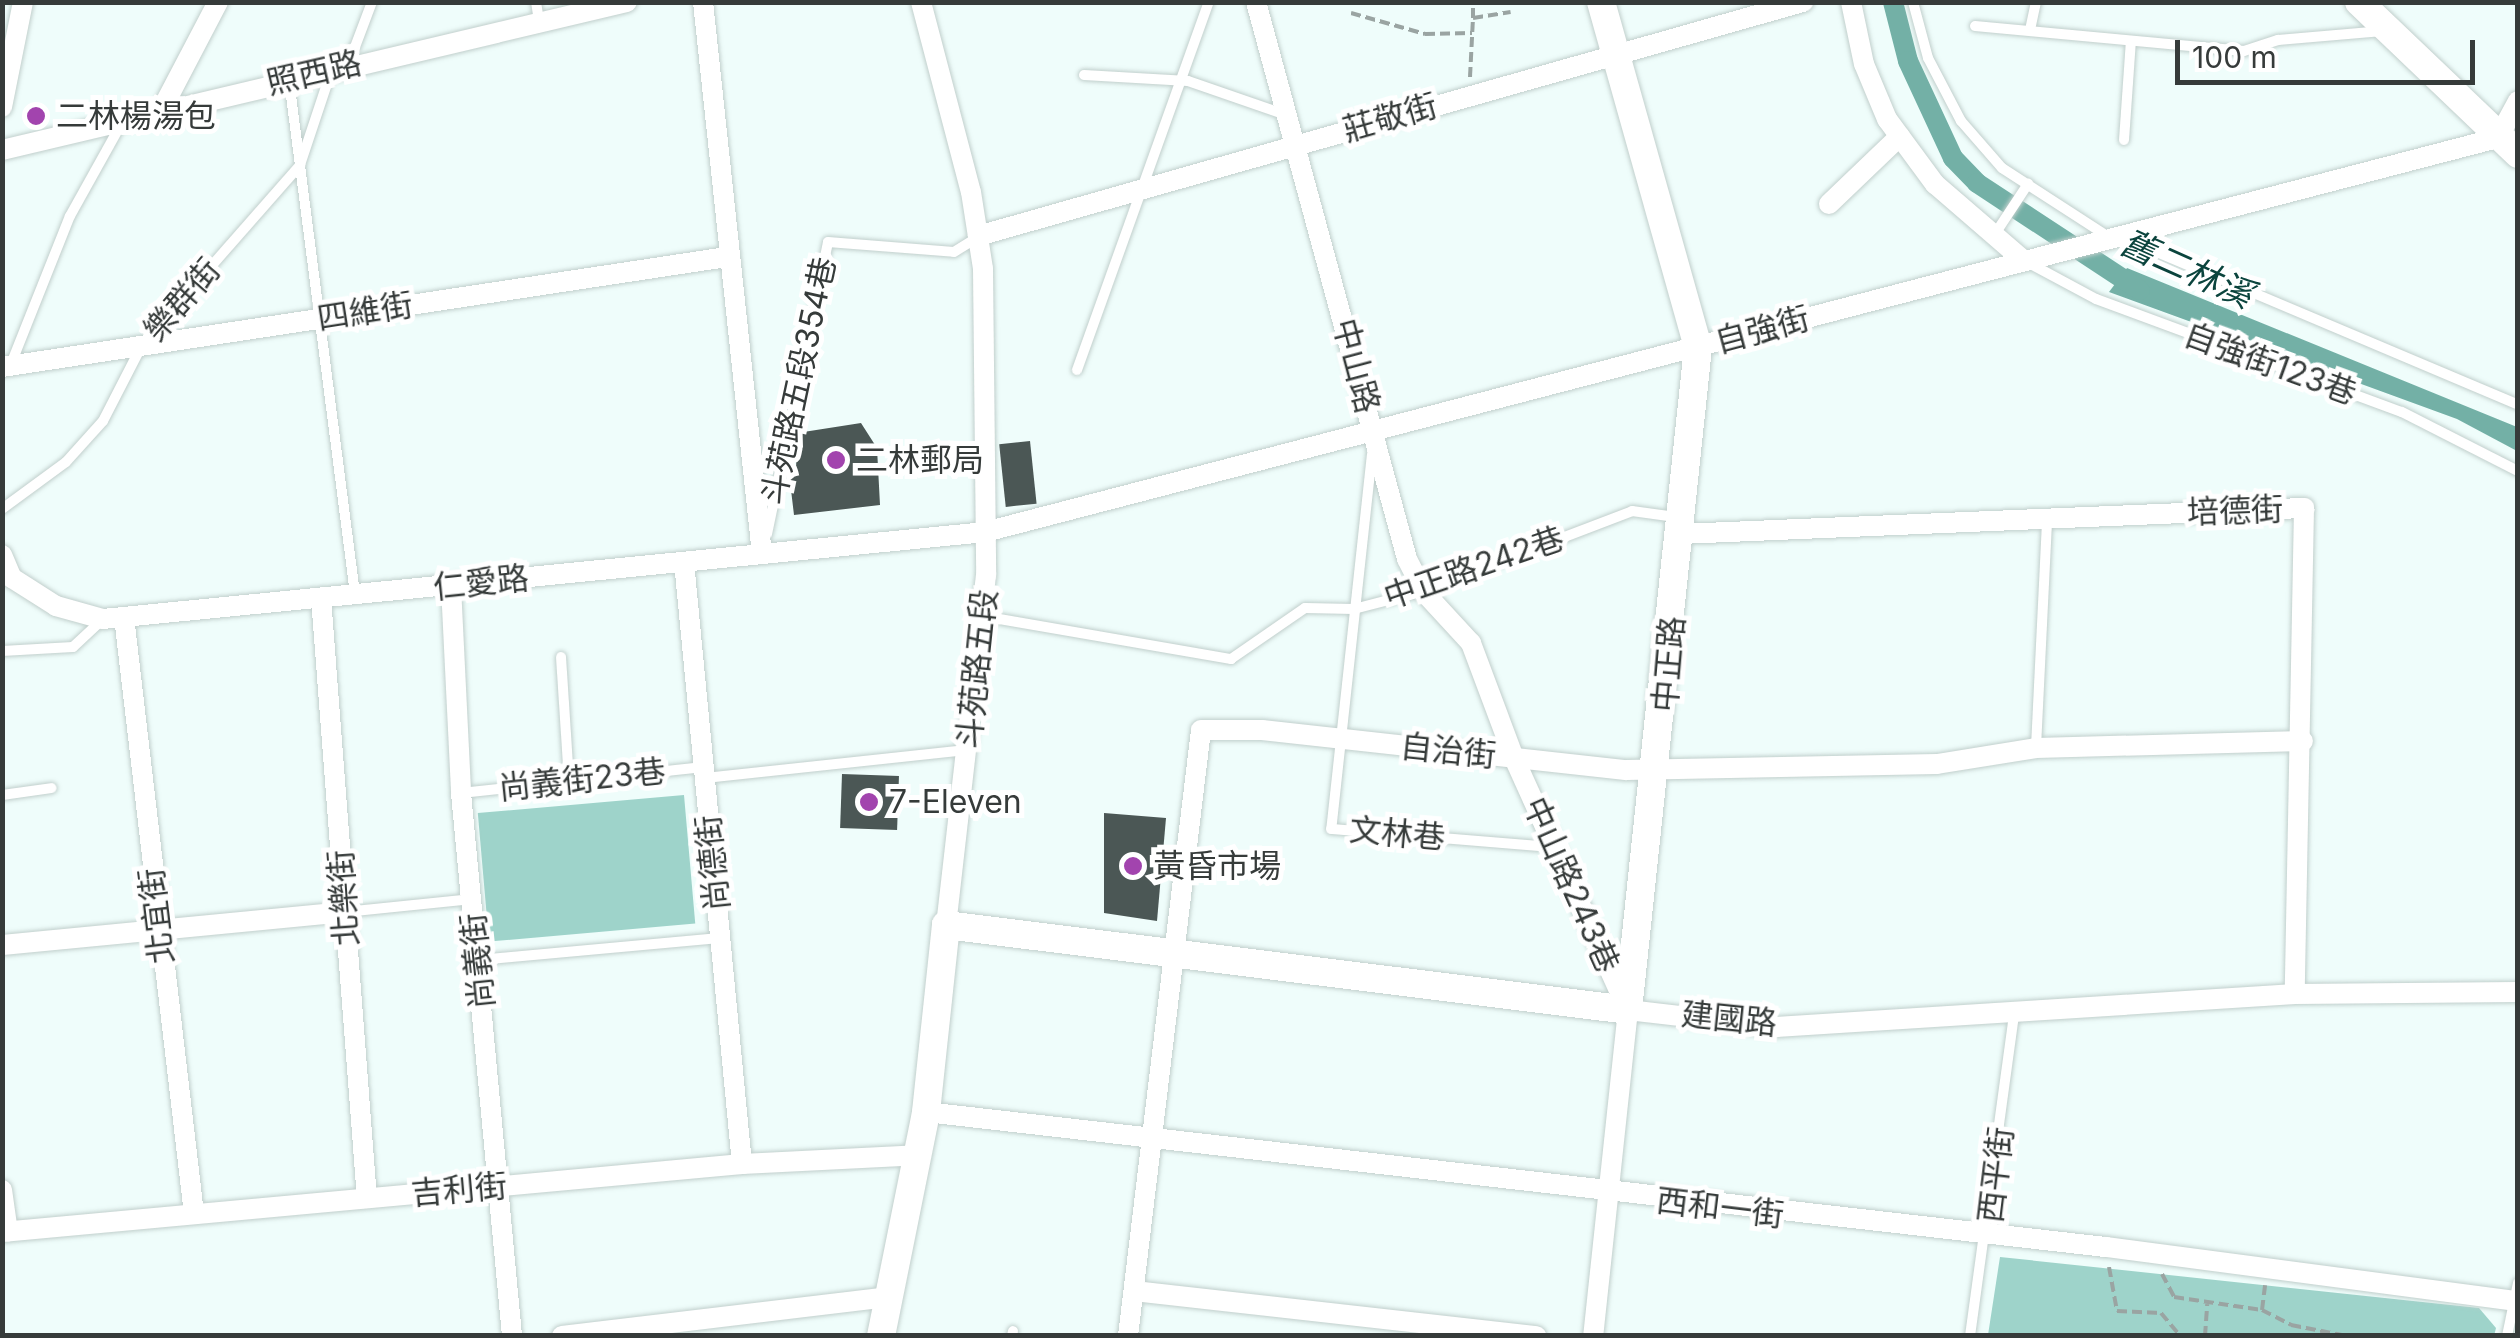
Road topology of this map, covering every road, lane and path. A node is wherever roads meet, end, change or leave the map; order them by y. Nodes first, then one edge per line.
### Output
1 (23, 2) edge
2 (218, 2) edge
3 (372, 2) edge
4 (627, 2) edge
5 (704, 2) edge
6 (920, 2) edge
7 (1209, 2) edge
8 (1256, 2) edge
9 (1473, 2) edge
10 (1602, 2) edge
11 (1803, 2) edge
12 (1850, 2) edge
13 (1913, 2) edge
14 (2036, 2) edge
15 (2358, 2) edge
16 (538, 12) edge
17 (1511, 12) dead end
18 (1352, 13) dead end
19 (1472, 18) junction
20 (1975, 26) dead end
21 (2030, 30) junction
22 (2390, 30) junction
23 (1472, 33) junction
24 (2131, 41) junction
25 (1617, 55) junction
26 (332, 69) junction
27 (1084, 75) dead end
28 (289, 79) junction
29 (1177, 84) junction
30 (1469, 96) junction
31 (2518, 101) edge
32 (2, 107) edge
33 (163, 107) junction
34 (1287, 115) junction
35 (126, 117) junction
36 (1900, 136) junction
37 (2124, 140) dead end
38 (1295, 145) junction
39 (2508, 146) edge
40 (2, 150) edge
41 (300, 164) junction
42 (2028, 184) junction
43 (1141, 189) junction
44 (1829, 204) dead end
45 (2111, 235) junction
46 (978, 236) junction
47 (1992, 238) junction
48 (727, 257) junction
49 (2022, 259) junction
50 (319, 319) junction
51 (142, 345) junction
52 (1698, 347) junction
53 (6, 366) edge
54 (1078, 370) dead end
55 (2518, 405) edge
56 (1374, 434) junction
57 (2518, 471) edge
58 (2, 509) edge
59 (2047, 519) junction
60 (1681, 526) junction
61 (985, 532) junction
62 (762, 554) junction
63 (2, 555) edge
64 (684, 562) junction
65 (8, 584) edge
66 (451, 586) junction
67 (1423, 591) junction
68 (355, 594) junction
69 (321, 598) junction
70 (1354, 609) junction
71 (982, 616) junction
72 (113, 618) junction
73 (2, 651) edge
74 (562, 657) dead end
75 (1340, 739) junction
76 (2303, 741) junction
77 (2036, 748) junction
78 (968, 750) junction
79 (1514, 758) junction
80 (1658, 768) junction
81 (704, 772) junction
82 (569, 781) junction
83 (52, 788) dead end
84 (461, 793) junction
85 (2, 795) edge
86 (1552, 848) junction
87 (472, 899) junction
88 (345, 912) junction
89 (946, 925) junction
90 (158, 930) junction
91 (720, 938) junction
92 (2, 945) edge
93 (1170, 952) junction
94 (478, 960) junction
95 (2518, 992) edge
96 (2295, 994) junction
97 (1628, 1010) junction
98 (2014, 1013) junction
99 (926, 1112) junction
100 (1153, 1141) junction
101 (917, 1155) junction
102 (742, 1164) junction
103 (500, 1186) junction
104 (2, 1190) edge
105 (1611, 1196) junction
106 (367, 1198) junction
107 (194, 1214) junction
108 (5, 1232) edge
109 (1988, 1238) junction
110 (2106, 1247) junction
111 (2152, 1257) junction
112 (1134, 1291) junction
113 (2516, 1292) edge
114 (888, 1296) junction
115 (2208, 1304) junction
116 (512, 1336) edge
117 (562, 1336) edge
118 (881, 1336) edge
119 (1128, 1336) edge
120 (1536, 1336) edge
121 (1593, 1336) edge
122 (1970, 1336) edge
123 (2180, 1336) edge
124 (2206, 1336) edge
125 (2347, 1336) edge
126 (2507, 1336) edge

1 - 32 street
2 - 33 street
3 - 26 lane, 樂群街
4 - 16 street, 照西路
5 - 48 street
6 - 46 street, 斗苑路五段
7 - 29 lane
8 - 34 street, 中山路
9 - 19 path
10 - 25 main road, 中正路
11 - 25 street, 莊敬街
12 - 36 street
13 - 42 lane
14 - 21 lane
15 - 22 main road
16 - 26 street, 照西路
17 - 19 path
18 - 23 path
19 - 23 path
20 - 21 lane
21 - 24 lane
22 - 24 lane
22 - 39 main road
23 - 30 path
24 - 37 lane
25 - 30 street, 莊敬街
25 - 52 main road, 中正路
26 - 28 street, 照西路
26 - 41 lane, 樂群街
27 - 29 lane
28 - 33 street, 照西路
28 - 41 lane
29 - 34 lane
29 - 43 lane
30 - 38 street, 莊敬街
31 - 39 street
33 - 35 street, 照西路
34 - 38 street, 中山路
35 - 40 street, 照西路
35 - 53 lane
36 - 44 street
36 - 47 street
38 - 43 street, 莊敬街
38 - 56 street, 中山路
39 - 45 street, 自強街
41 - 50 lane
41 - 51 lane, 樂群街
42 - 45 lane
42 - 47 lane
43 - 46 street, 莊敬街
43 - 54 lane
45 - 49 street, 自強街
45 - 55 lane
46 - 61 street, 斗苑路五段
46 - 62 lane, 斗苑路五段354巷
47 - 49 street
48 - 50 street, 四維街
48 - 62 street
49 - 52 street, 自強街
49 - 57 lane, 自強街123巷
50 - 51 street, 四維街
50 - 68 lane
51 - 53 street, 四維街
51 - 58 lane, 樂群街
52 - 56 street, 自強街
52 - 60 main road, 中正路
56 - 61 street, 自強街
56 - 67 street, 中山路243巷
56 - 70 lane, 中山路
59 - 60 street, 培德街
59 - 76 street, 培德街
59 - 77 lane
60 - 67 lane, 中正路242巷
60 - 80 main road, 中正路
61 - 62 street, 仁愛路
61 - 71 street, 斗苑路五段
62 - 64 street, 仁愛路
63 - 65 street, 仁愛路
64 - 66 street, 仁愛路
64 - 81 street, 尚德街
65 - 72 street, 仁愛路
66 - 68 street, 仁愛路
66 - 84 street, 尚義街
67 - 70 lane, 中正路242巷
67 - 79 street, 中山路243巷
68 - 69 street, 仁愛路
69 - 72 street, 仁愛路
69 - 88 street, 北樂街
70 - 71 lane, 中正路242巷
70 - 75 lane, 中山路
71 - 78 street, 斗苑路五段
72 - 73 lane
72 - 90 street, 北宜街
74 - 82 lane
75 - 79 street, 自治街
75 - 86 lane, 文林巷
75 - 93 street, 自治街
76 - 77 street, 自治街
76 - 96 street, 培德街
77 - 80 street, 自治街
78 - 81 lane, 尚義街23巷
78 - 89 street, 斗苑路五段
79 - 80 street, 自治街
79 - 86 street, 中山路243巷
80 - 97 main road, 中正路
81 - 82 lane, 尚義街23巷
81 - 91 street, 尚德街
82 - 84 lane, 尚義街23巷
83 - 85 lane
84 - 87 street, 尚義街
86 - 97 street, 中山路243巷
87 - 88 lane
87 - 94 street, 尚義街
88 - 90 street
88 - 106 street, 北樂街
89 - 93 main road, 建國路
89 - 99 main road, 斗苑路五段
90 - 92 street
90 - 107 street, 北宜街
91 - 94 lane
91 - 102 street, 尚德街
93 - 97 main road, 建國路
93 - 100 street, 自治街
94 - 103 street, 尚義街
95 - 96 street, 建國路
96 - 98 street, 建國路
97 - 98 street, 建國路
97 - 105 street, 中正路
98 - 109 lane, 西平街
99 - 100 street, 西和一街
99 - 101 main road, 斗苑路五段
100 - 105 street, 西和一街
100 - 112 street, 自治街
101 - 102 street, 吉利街
101 - 114 main road, 斗苑路五段
102 - 103 street, 吉利街
103 - 106 street, 吉利街
103 - 116 street, 尚義街
104 - 108 street
105 - 109 street, 西和一街
105 - 121 street, 中正路
106 - 107 street, 吉利街
107 - 108 street, 吉利街
109 - 110 street, 西和一街
109 - 122 lane, 西平街
110 - 111 street, 西和一街
110 - 123 path
111 - 113 street, 西和一街
111 - 115 path
112 - 119 street, 自治街
112 - 120 street
113 - 126 lane
114 - 117 street
114 - 118 main road, 斗苑路五段
115 - 124 path
115 - 125 path

